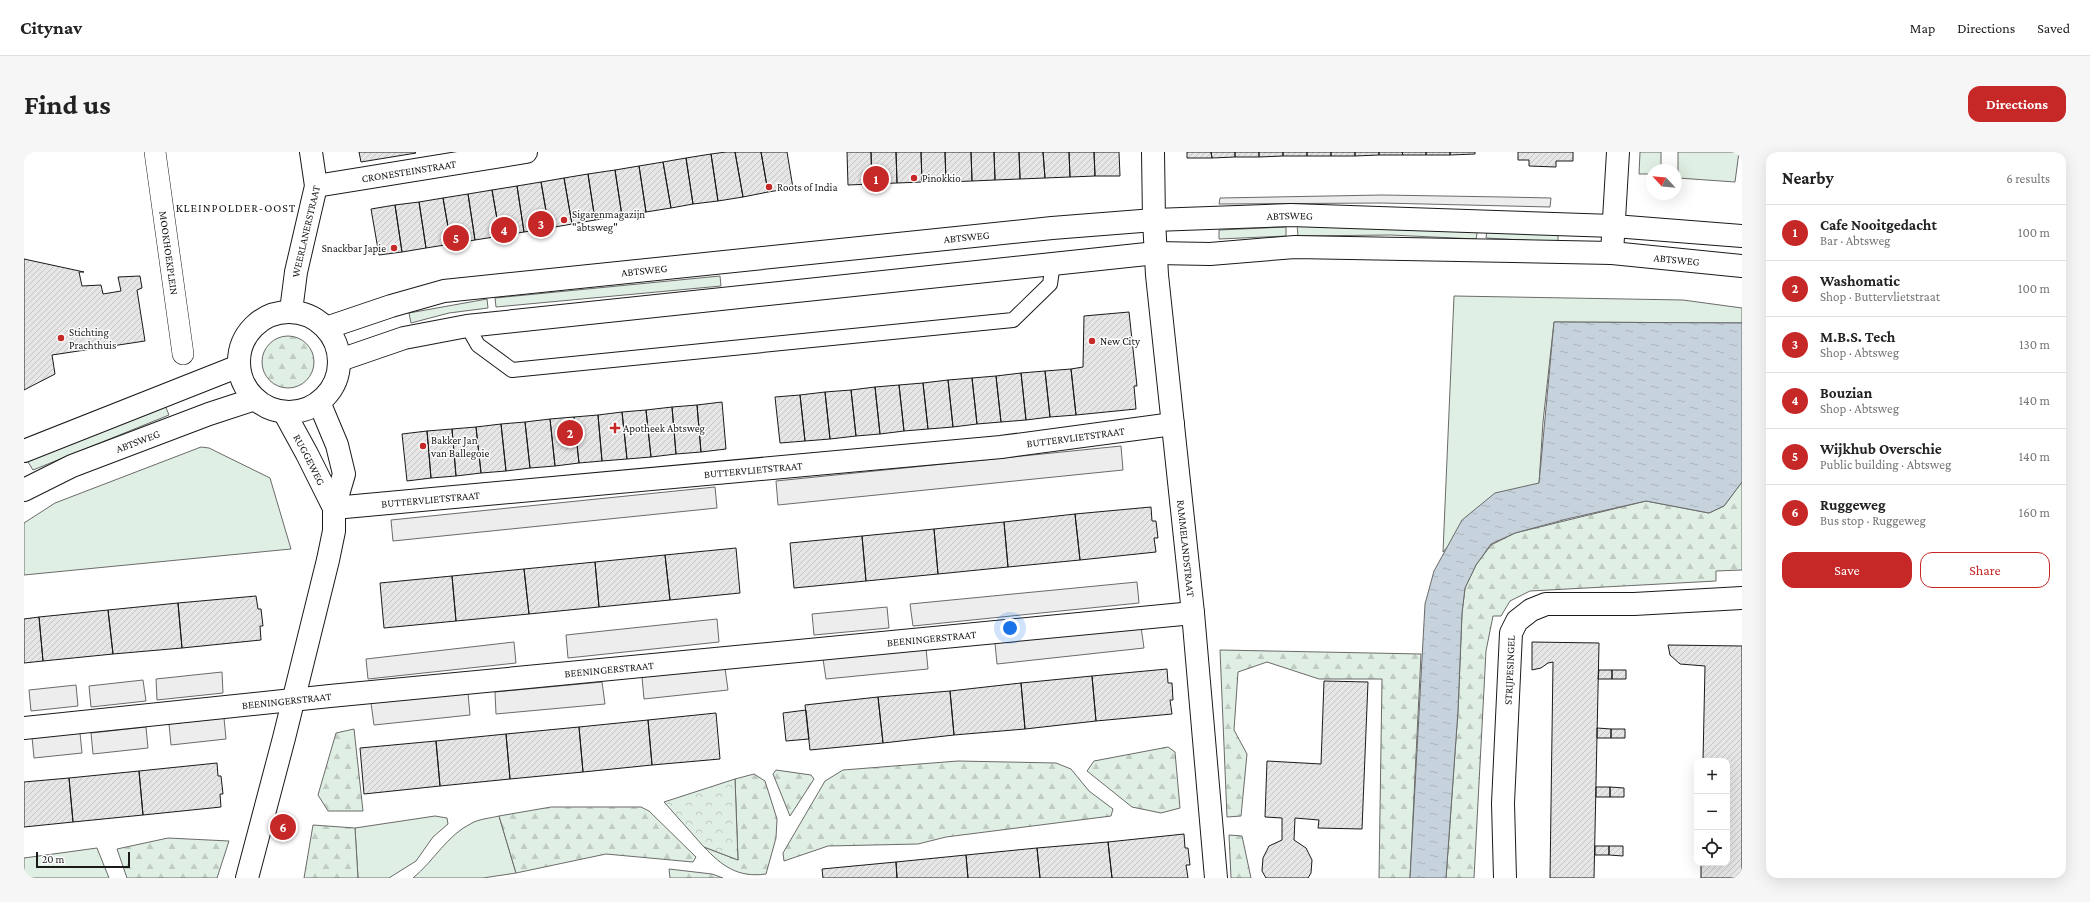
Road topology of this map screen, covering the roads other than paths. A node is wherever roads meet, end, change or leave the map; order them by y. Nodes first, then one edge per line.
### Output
1 (155, 152) edge
2 (311, 152) edge
3 (526, 152) edge
4 (1154, 152) edge
5 (1618, 152) edge
6 (316, 186) junction
7 (1154, 220) junction
8 (1614, 226) junction
9 (1742, 236) edge
10 (1156, 253) junction
11 (1612, 253) junction
12 (1053, 263) junction
13 (1742, 266) edge
14 (291, 311) junction
15 (467, 326) junction
16 (326, 328) junction
17 (184, 354) dead end
18 (340, 360) junction
19 (239, 366) junction
20 (256, 399) junction
21 (319, 402) junction
22 (284, 412) junction
23 (1173, 424) junction
24 (24, 451) edge
25 (24, 490) edge
26 (334, 508) junction
27 (1742, 598) edge
28 (1193, 612) junction
29 (293, 700) junction
30 (24, 728) edge
31 (247, 878) edge
32 (1216, 878) edge
33 (1505, 878) edge

1 - 17 street, MOOKHOEKPLEIN
2 - 6 street, WEERLANERSTRAAT
3 - 6 street, CRONESTEINSTRAAT
4 - 7 street, RAMMELANDSTRAAT
5 - 8 street
6 - 14 street, WEERLANERSTRAAT
7 - 8 street, ABTSWEG
7 - 10 street, RAMMELANDSTRAAT
7 - 16 street, ABTSWEG
8 - 9 street, ABTSWEG
8 - 11 street
10 - 11 street, ABTSWEG
10 - 12 street, ABTSWEG
10 - 23 street, RAMMELANDSTRAAT
11 - 13 street, ABTSWEG
12 - 15 street, ABTSWEG
12 - 15 lane
14 - 16 street
14 - 19 street
15 - 18 street, ABTSWEG
16 - 18 street
18 - 21 street
19 - 20 street
19 - 24 street
20 - 22 street
20 - 25 street, ABTSWEG
21 - 22 street
21 - 26 street, RUGGEWEG
22 - 26 street, RUGGEWEG
23 - 26 street, BUTTERVLIETSTRAAT
23 - 28 street, RAMMELANDSTRAAT
26 - 29 street, RUGGEWEG
27 - 33 street, STRIJPESINGEL
28 - 29 street, BEENINGERSTRAAT
28 - 32 street, RAMMELANDSTRAAT
29 - 30 street, BEENINGERSTRAAT
29 - 31 street, RUGGEWEG

